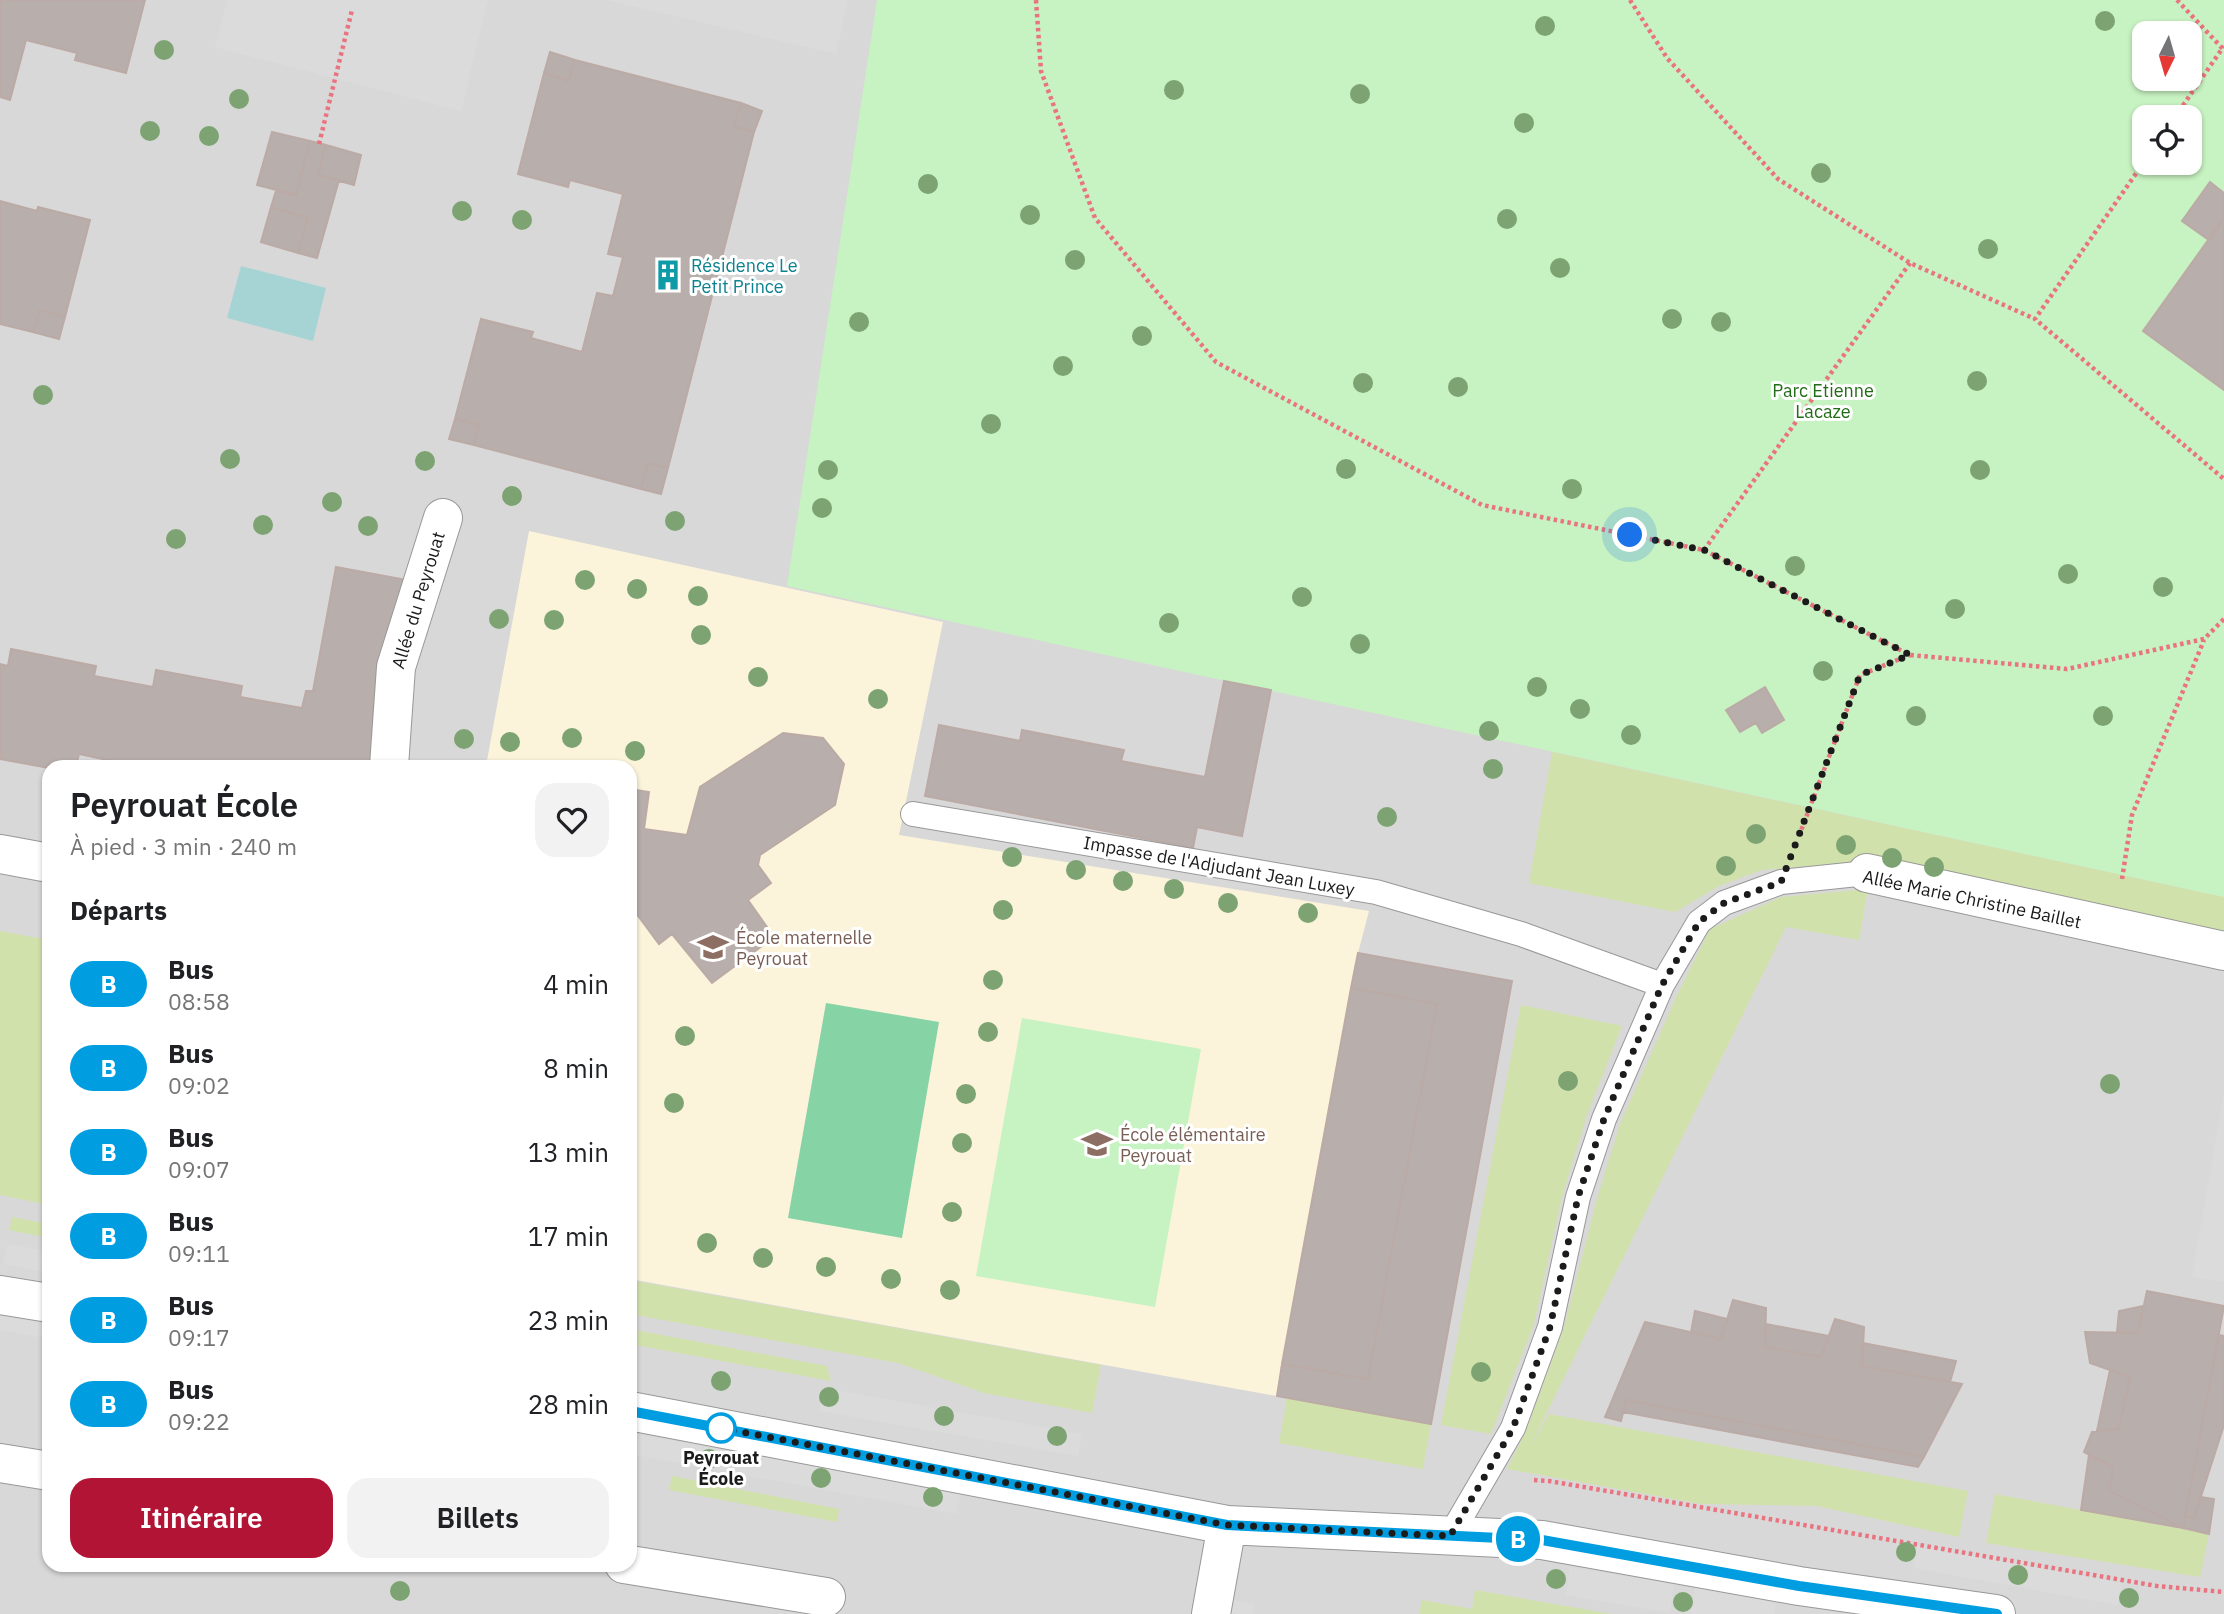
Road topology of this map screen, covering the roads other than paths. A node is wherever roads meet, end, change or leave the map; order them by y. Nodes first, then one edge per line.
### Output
1 (443, 518) dead end
2 (389, 760) edge
3 (914, 814) dead end
4 (0, 854) edge
5 (42, 862) edge
6 (1867, 873) joint
7 (2224, 951) edge
8 (1662, 985) junction
9 (0, 1295) edge
10 (42, 1302) edge
11 (637, 1412) edge
12 (0, 1463) edge
13 (42, 1470) edge
14 (1227, 1525) junction
15 (1450, 1536) junction
16 (637, 1566) edge
17 (826, 1597) dead end
18 (1796, 1600) edge
19 (1211, 1614) edge
20 (1996, 1614) edge

1 - 2 street, Allée du Peyrouat
3 - 8 lane, Impasse de l'Adjudant Jean Luxey
4 - 5 street
6 - 7 street, Allée Marie Christine Baillet
6 - 8 lane, Allée Marie Christine Baillet
8 - 15 lane, Allée Marie Christine Baillet
9 - 10 street
11 - 14 street
12 - 13 street
14 - 15 street
14 - 19 street
15 - 18 street
16 - 17 street
18 - 20 street

